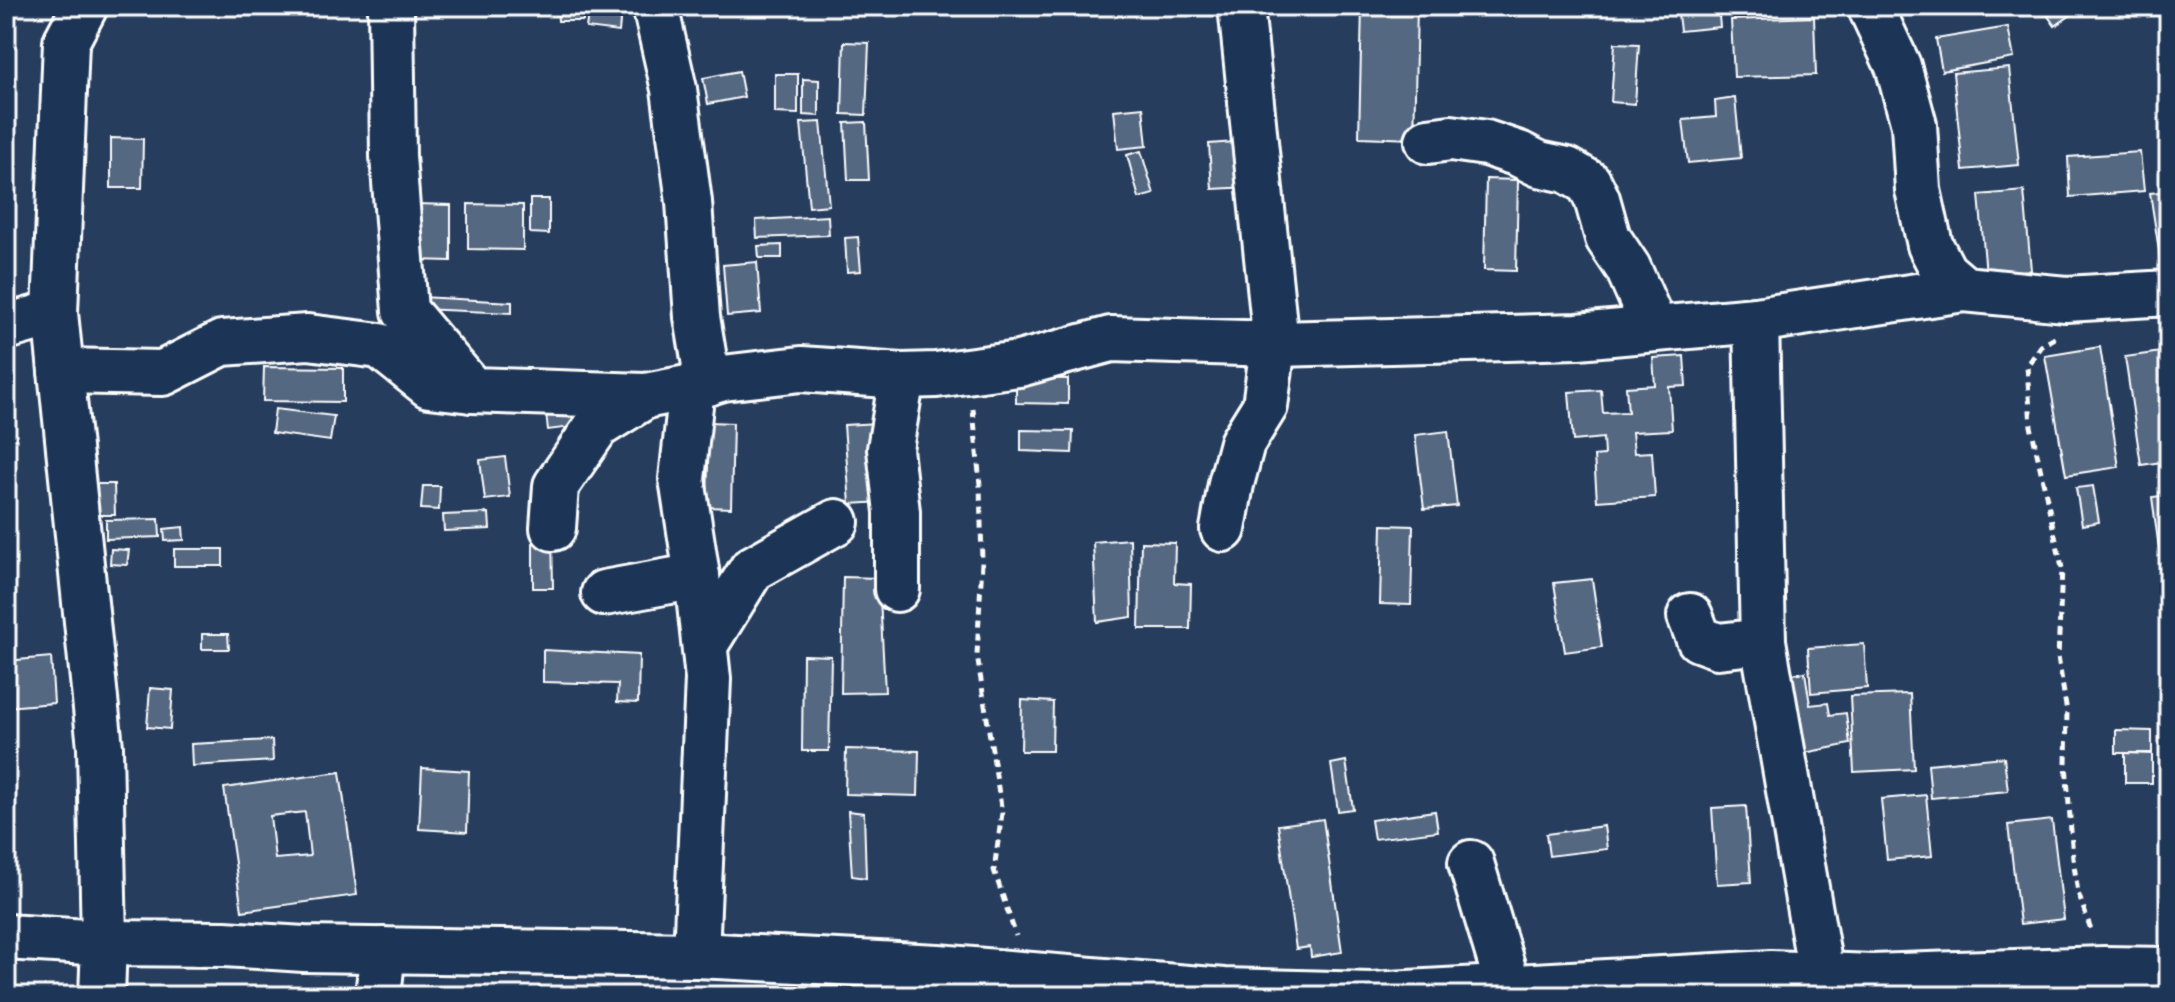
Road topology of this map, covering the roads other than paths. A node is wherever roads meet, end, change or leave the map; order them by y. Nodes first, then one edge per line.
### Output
1 (85, 6) edge
2 (391, 6) edge
3 (655, 6) edge
4 (1241, 6) edge
5 (1870, 6) edge
6 (1428, 141) dead end
7 (1964, 289) junction
8 (2169, 293) edge
9 (55, 313) junction
10 (1756, 320) junction
11 (6, 327) edge
12 (1655, 329) junction
13 (1276, 344) junction
14 (61, 371) junction
15 (902, 376) junction
16 (700, 385) junction
17 (472, 390) junction
18 (645, 396) junction
19 (836, 522) dead end
20 (553, 528) dead end
21 (1223, 529) dead end
22 (697, 576) junction
23 (897, 589) dead end
24 (604, 593) dead end
25 (1690, 616) dead end
26 (1763, 641) junction
27 (705, 645) junction
28 (1471, 863) dead end
29 (6, 937) edge
30 (104, 943) junction
31 (383, 950) junction
32 (696, 955) junction
33 (2169, 970) edge
34 (1821, 974) junction
35 (1508, 986) junction
36 (102, 996) edge
37 (378, 996) edge

1 - 9 street
2 - 17 street
3 - 16 street
4 - 13 street
5 - 7 street
6 - 12 street
7 - 8 street
7 - 10 street
9 - 11 street
9 - 14 street
10 - 12 street
10 - 26 street
12 - 13 street
13 - 15 street
13 - 21 street
14 - 17 street
14 - 30 street
15 - 16 street
15 - 23 street
16 - 18 street
16 - 22 street
17 - 18 street
18 - 20 street
19 - 27 street
22 - 24 street
22 - 27 street
25 - 26 street
26 - 34 street
27 - 32 street
28 - 35 street
29 - 30 street
30 - 31 street
30 - 36 street
31 - 32 street
31 - 37 street
32 - 35 street
33 - 34 street
34 - 35 street

